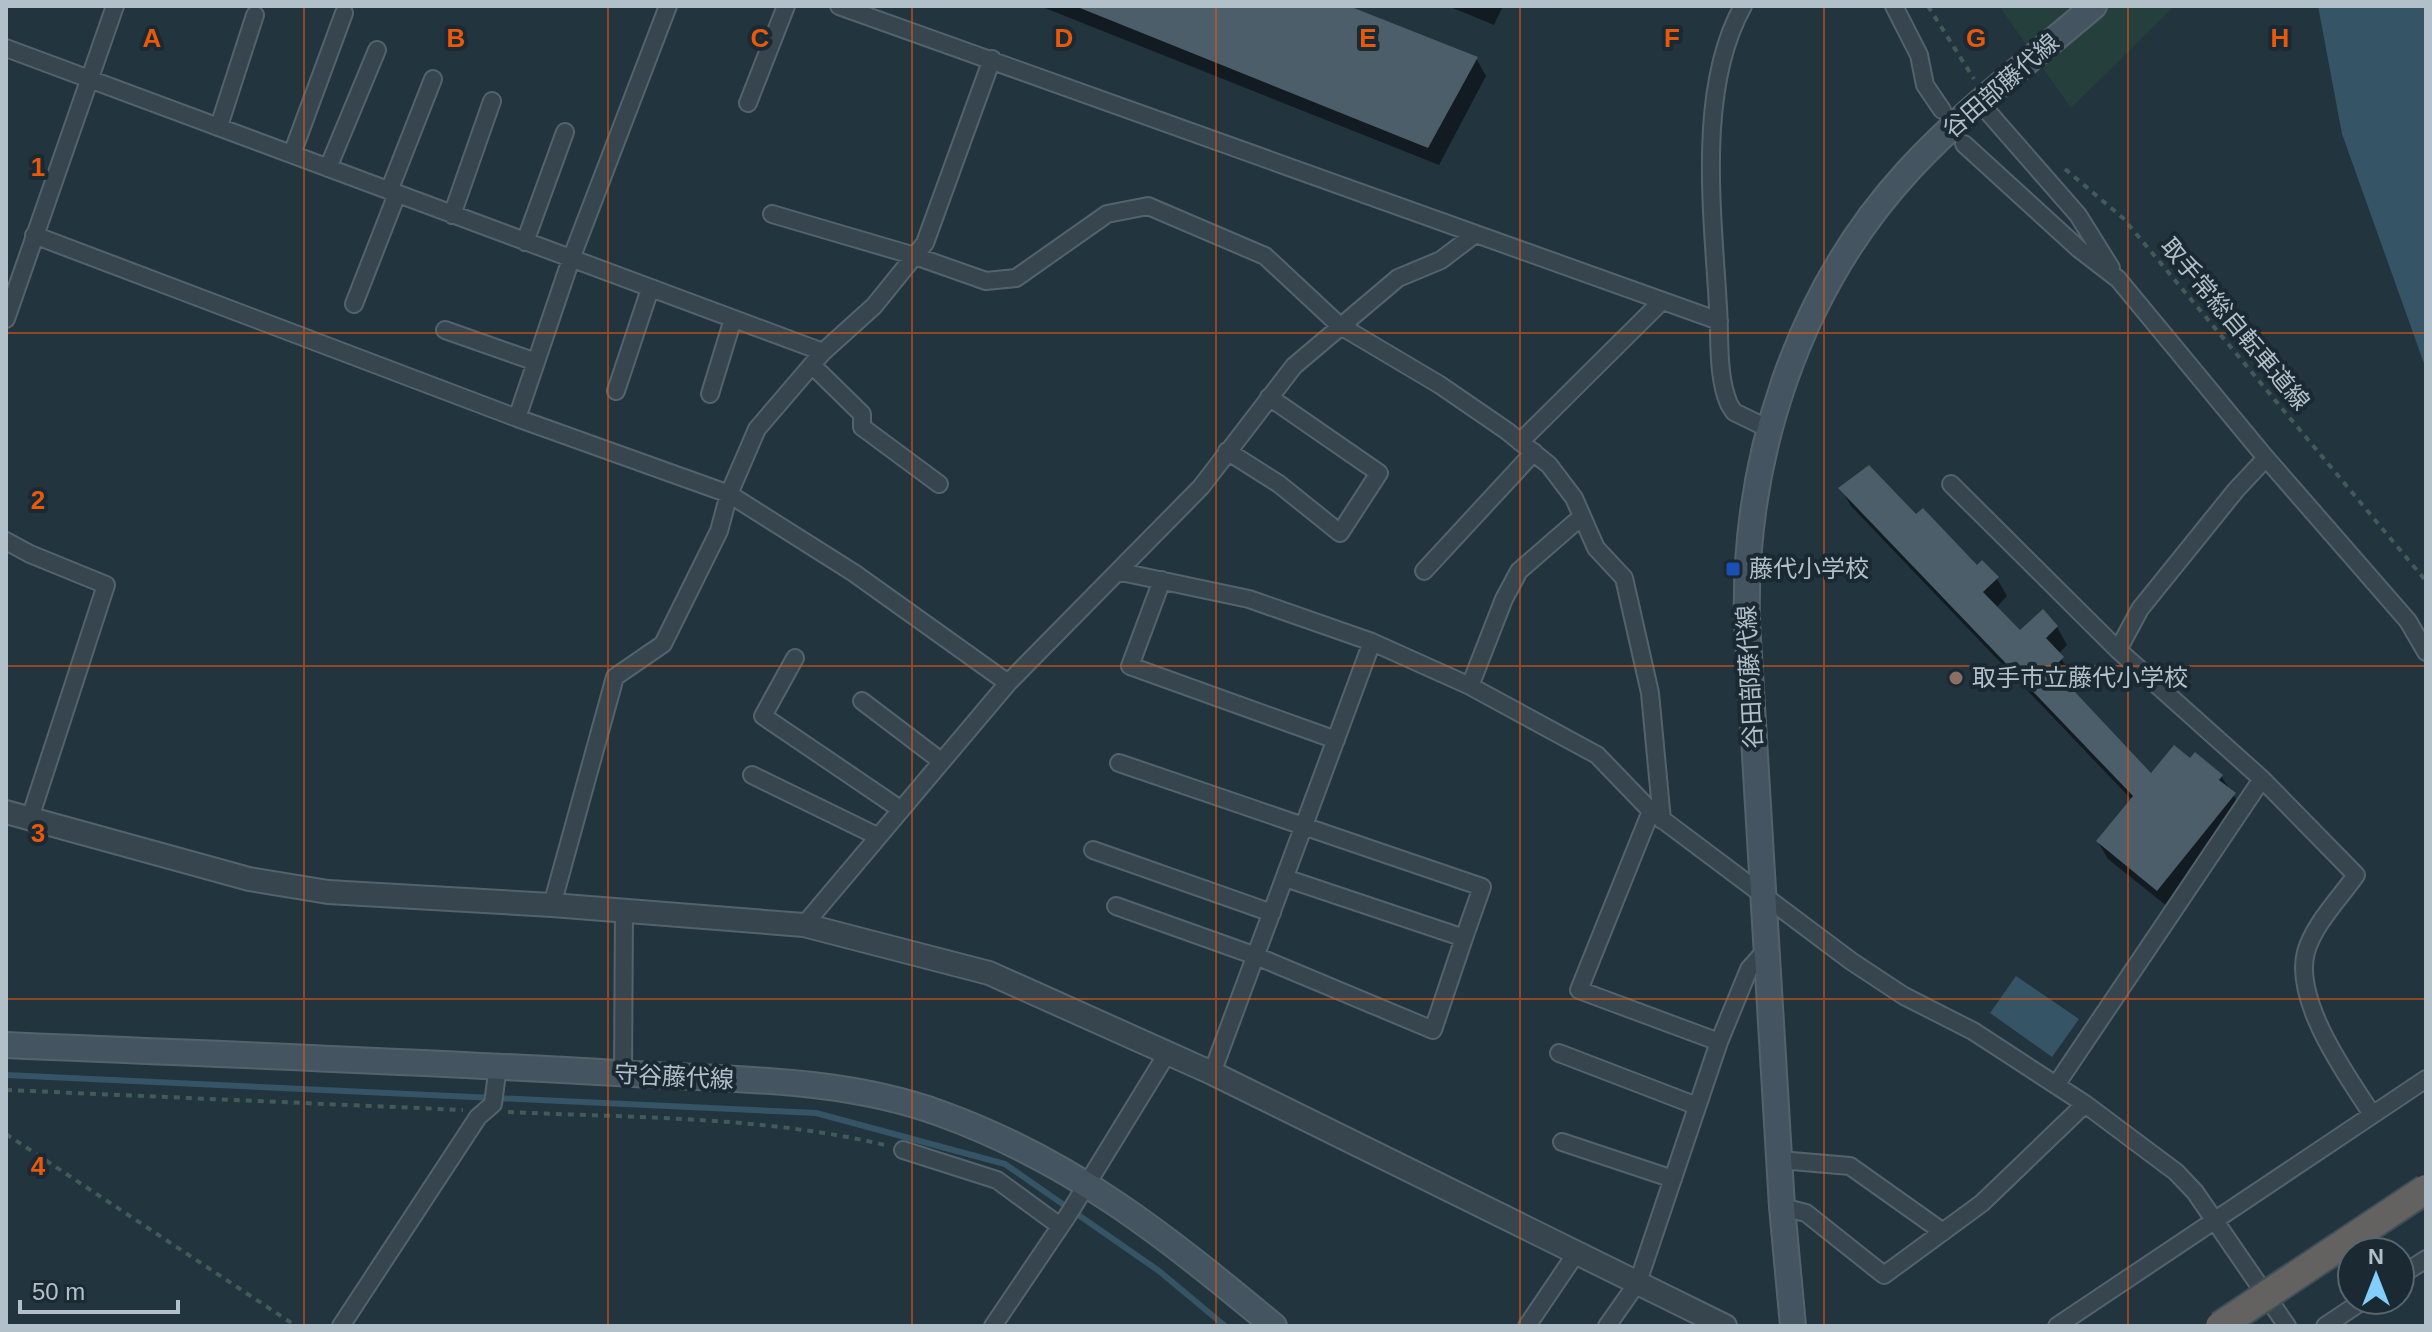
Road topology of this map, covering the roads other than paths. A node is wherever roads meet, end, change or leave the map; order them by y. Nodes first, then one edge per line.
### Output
1 (115, 6) edge
2 (668, 6) edge
3 (786, 6) edge
4 (1743, 6) edge
5 (1894, 6) edge
6 (2094, 6) edge
7 (848, 8) edge
8 (344, 13) dead end
9 (255, 15) dead end
10 (6, 48) edge
11 (377, 50) dead end
12 (992, 59) junction
13 (87, 77) junction
14 (433, 79) dead end
15 (1980, 95) junction
16 (492, 101) dead end
17 (748, 103) dead end
18 (1942, 110) dead end
19 (219, 126) junction
20 (565, 132) dead end
21 (1964, 144) dead end
22 (292, 154) junction
23 (328, 168) junction
24 (393, 193) junction
25 (772, 214) dead end
26 (452, 215) junction
27 (34, 235) junction
28 (1474, 235) junction
29 (525, 242) junction
30 (915, 256) junction
31 (571, 259) junction
32 (2118, 279) junction
33 (650, 289) junction
34 (1661, 302) junction
35 (354, 304) dead end
36 (6, 319) edge
37 (733, 319) junction
38 (1719, 321) junction
39 (1339, 325) junction
40 (445, 330) dead end
41 (817, 359) junction
42 (536, 362) junction
43 (616, 391) dead end
44 (710, 394) dead end
45 (1269, 397) junction
46 (517, 418) junction
47 (1769, 429) junction
48 (1527, 447) junction
49 (1227, 451) junction
50 (2266, 458) junction
51 (939, 484) dead end
52 (1951, 484) dead end
53 (729, 494) junction
54 (1580, 518) junction
55 (6, 541) edge
56 (1424, 571) dead end
57 (1121, 572) junction
58 (1162, 580) junction
59 (1372, 642) junction
60 (2118, 650) junction
61 (2426, 652) edge
62 (795, 658) dead end
63 (1008, 683) junction
64 (1470, 686) junction
65 (862, 701) dead end
66 (1336, 740) junction
67 (941, 761) junction
68 (1119, 763) dead end
69 (752, 775) dead end
70 (2262, 779) junction
71 (900, 809) junction
72 (6, 812) edge
73 (1656, 815) junction
74 (30, 818) junction
75 (1305, 824) junction
76 (877, 836) junction
77 (1093, 850) dead end
78 (1285, 878) junction
79 (1762, 892) junction
80 (552, 905) junction
81 (1116, 906) dead end
82 (624, 911) junction
83 (1272, 913) junction
84 (804, 925) junction
85 (1464, 938) junction
86 (1766, 950) junction
87 (1256, 956) junction
88 (1719, 1042) junction
89 (6, 1045) edge
90 (1168, 1052) junction
91 (1559, 1053) dead end
92 (498, 1066) junction
93 (1212, 1073) junction
94 (623, 1074) junction
95 (2426, 1079) edge
96 (2056, 1085) junction
97 (2085, 1104) junction
98 (1697, 1106) junction
99 (2372, 1114) junction
100 (1562, 1142) dead end
101 (903, 1150) road end
102 (1780, 1160) junction
103 (1673, 1179) junction
104 (1086, 1182) junction
105 (2426, 1189) edge
106 (1782, 1207) junction
107 (2213, 1218) junction
108 (1060, 1226) junction
109 (1943, 1232) junction
110 (1577, 1252) junction
111 (1638, 1282) junction
112 (341, 1326) edge
113 (993, 1326) edge
114 (1274, 1326) edge
115 (1527, 1326) edge
116 (1607, 1326) edge
117 (1725, 1326) edge
118 (1793, 1326) edge
119 (2057, 1326) edge
120 (2220, 1326) edge
121 (2287, 1326) edge

1 - 13 street
2 - 31 street
3 - 17 street
4 - 38 street
5 - 18 street
6 - 15 main road, 谷田部藤代線
7 - 12 street
8 - 22 street
9 - 19 street
10 - 13 street
11 - 23 street
12 - 28 street
12 - 30 street
13 - 19 street
13 - 27 street
14 - 24 street
15 - 32 street
15 - 47 main road, 谷田部藤代線
16 - 26 street
19 - 22 street
20 - 29 street
21 - 32 street
22 - 23 street
23 - 24 street
24 - 26 street
24 - 35 street
25 - 30 street
26 - 29 street
27 - 36 street
27 - 46 street
28 - 34 street
28 - 39 street
29 - 31 street
30 - 39 street
30 - 41 street
31 - 33 street
31 - 42 street
32 - 50 street
33 - 37 street
33 - 43 street
34 - 38 street
34 - 48 street
37 - 41 street
37 - 44 street
38 - 47 street
39 - 45 street
39 - 48 street
40 - 42 street
41 - 51 street
41 - 53 street
42 - 46 street
45 - 49 street
45 - 49 street
46 - 53 street
47 - 79 main road, 谷田部藤代線
48 - 54 street
48 - 56 street
49 - 57 street
50 - 60 street
50 - 61 street
52 - 60 street
53 - 63 street
53 - 80 street
54 - 64 street
54 - 73 street
55 - 74 street
57 - 58 street
57 - 63 street
58 - 59 street
58 - 66 street
59 - 64 street
59 - 66 street
60 - 70 street
62 - 71 street
63 - 67 street
64 - 73 street
65 - 67 street
66 - 75 street
67 - 71 street
68 - 75 street
69 - 76 street
70 - 96 street
70 - 99 street
71 - 76 street
72 - 74 street
73 - 79 street
73 - 88 street
74 - 80 street
75 - 78 street
75 - 85 street
76 - 84 street
77 - 83 street
78 - 83 street
78 - 85 street
79 - 86 main road, 谷田部藤代線
79 - 96 street
80 - 82 street
81 - 87 street
82 - 84 street
82 - 94 street
83 - 87 street
84 - 90 street
85 - 87 street
86 - 88 street
86 - 102 main road, 谷田部藤代線
87 - 93 street
88 - 98 street
89 - 92 main road, 守谷藤代線
90 - 93 street
90 - 104 street
91 - 98 street
92 - 94 main road, 守谷藤代線
92 - 112 street
93 - 110 street
94 - 104 main road, 守谷藤代線
95 - 99 street
96 - 97 street
97 - 107 street
97 - 109 street
98 - 103 street
99 - 107 street
100 - 103 street
101 - 108 street
102 - 106 main road, 谷田部藤代線
102 - 109 street
103 - 111 street
104 - 108 street
104 - 114 main road, 守谷藤代線
105 - 120 highway, bridge
106 - 109 street
106 - 118 main road, 谷田部藤代線
107 - 119 street
107 - 121 street
108 - 113 street
110 - 111 street
110 - 115 street
111 - 116 street
111 - 117 street

